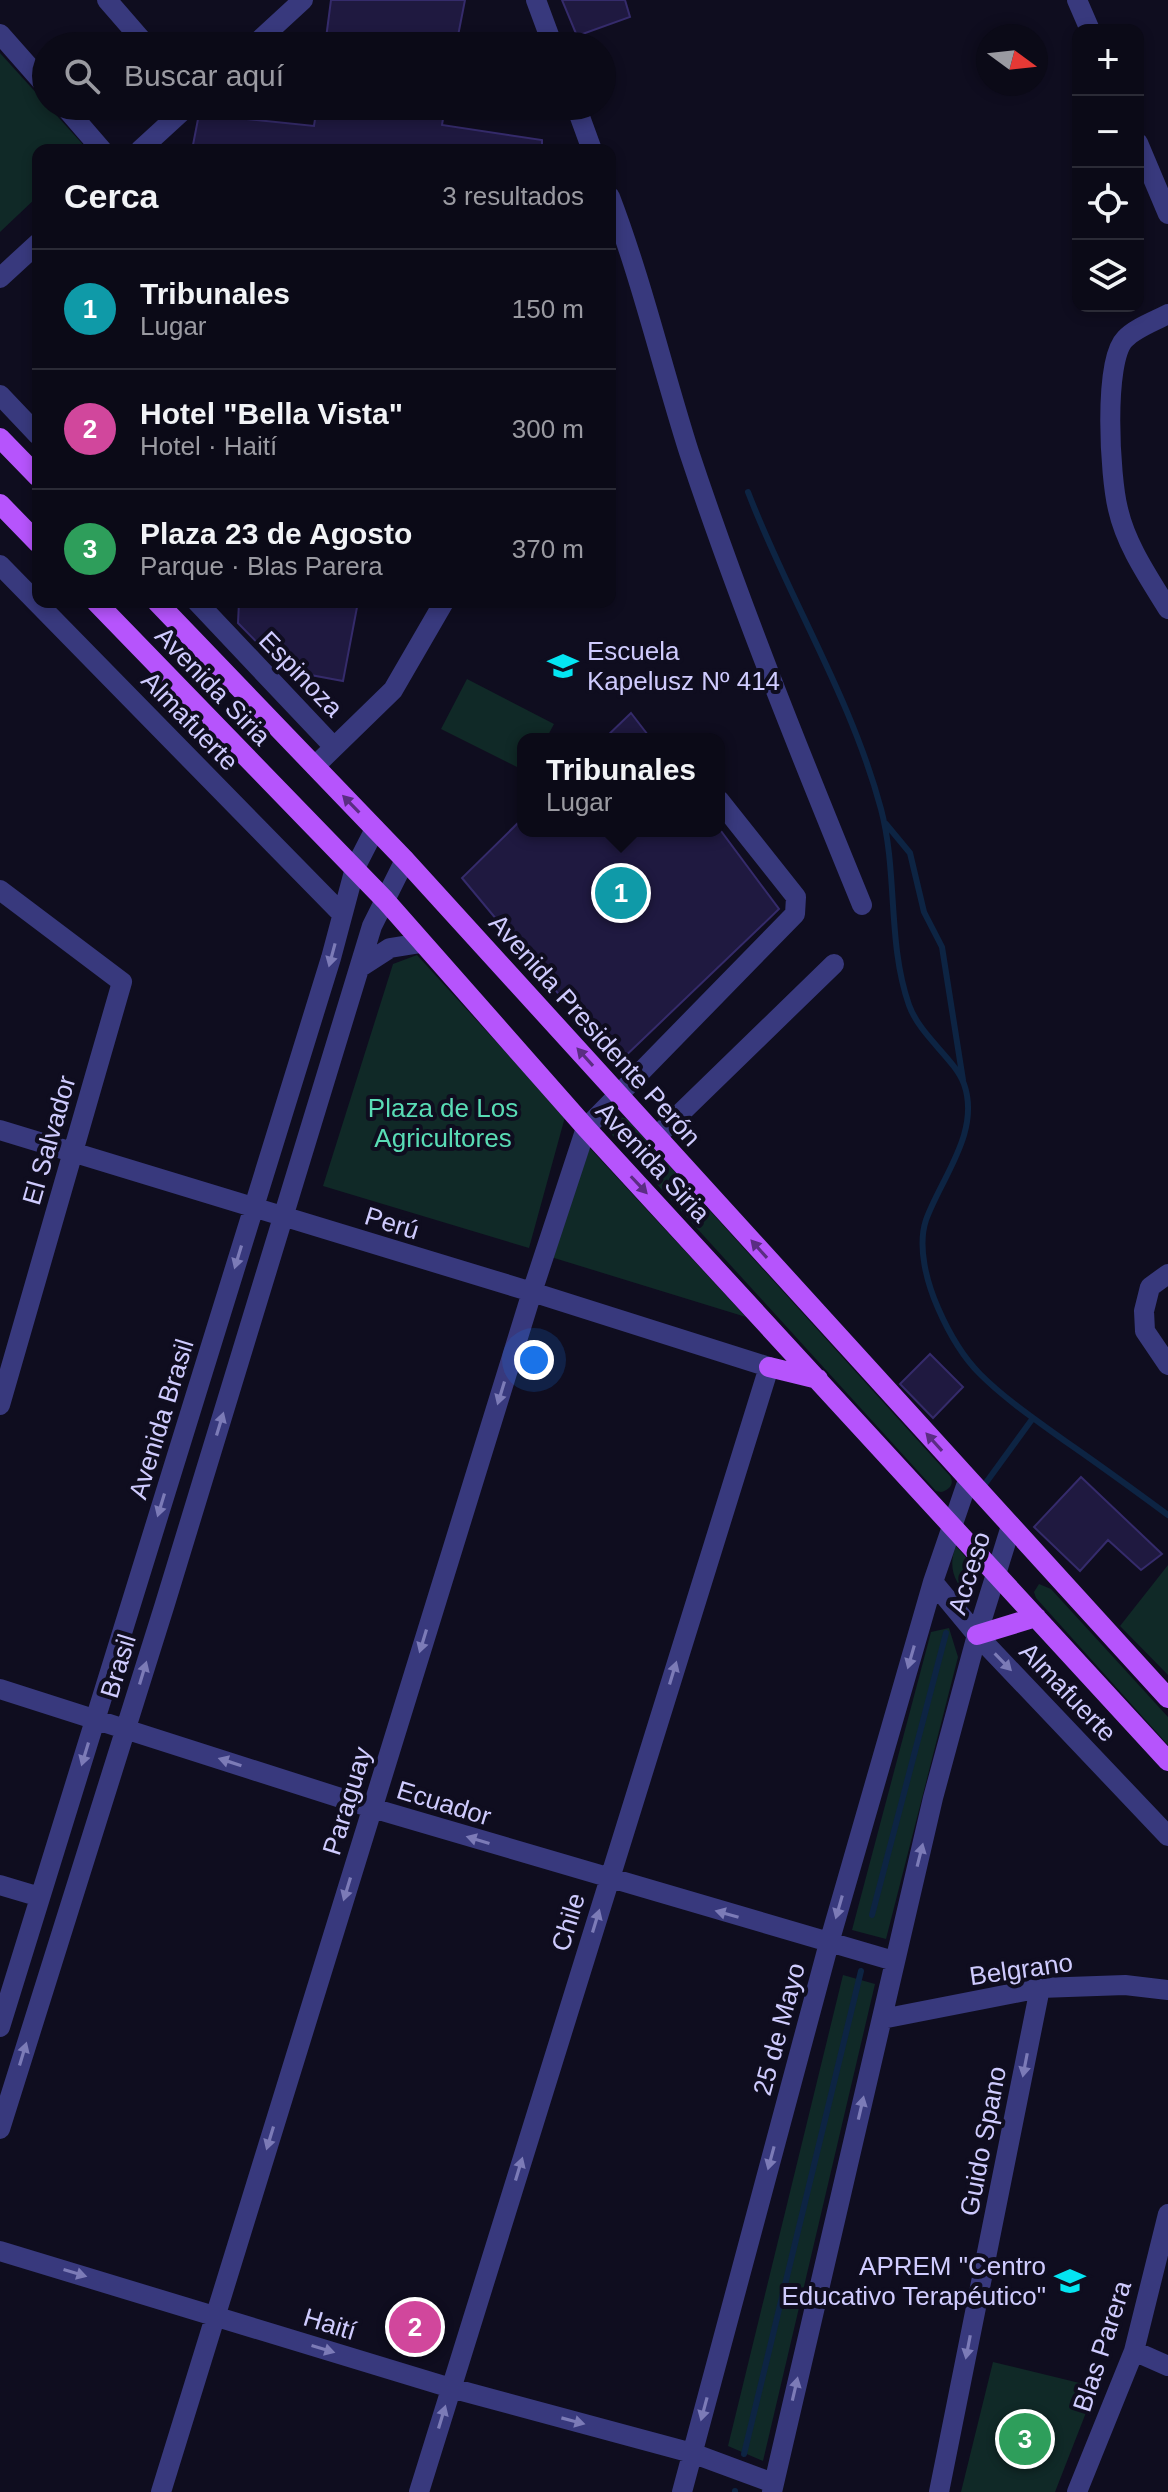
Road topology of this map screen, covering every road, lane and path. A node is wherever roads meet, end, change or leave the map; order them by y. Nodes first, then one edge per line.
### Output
1 (107, 0) edge
2 (303, 0) edge
3 (536, 0) edge
4 (1077, 0) edge
5 (1087, 24) edge
6 (135, 32) edge
7 (268, 32) edge
8 (548, 32) edge
9 (0, 34) edge
10 (32, 70) edge
11 (76, 120) edge
12 (173, 120) edge
13 (581, 120) edge
14 (97, 144) edge
15 (147, 144) edge
16 (590, 144) edge
17 (1144, 157) edge
18 (616, 212) edge
19 (1168, 214) edge
20 (32, 249) edge
21 (0, 278) edge
22 (1168, 314) edge
23 (0, 395) edge
24 (32, 429) edge
25 (0, 438) edge
26 (32, 471) edge
27 (0, 504) edge
28 (32, 537) edge
29 (0, 565) edge
30 (32, 598) edge
31 (42, 608) edge
32 (102, 608) edge
33 (163, 608) edge
34 (203, 608) edge
35 (441, 608) edge
36 (1168, 609) edge
37 (334, 747) junction
38 (315, 766) junction
39 (725, 808) edge
40 (375, 829) junction
41 (405, 860) junction
42 (355, 868) junction
43 (0, 890) edge
44 (385, 900) junction
45 (862, 905) dead end
46 (342, 914) junction
47 (421, 943) junction
48 (834, 964) dead end
49 (359, 968) junction
50 (619, 1094) junction
51 (586, 1128) junction
52 (0, 1130) edge
53 (657, 1136) junction
54 (73, 1152) junction
55 (253, 1208) junction
56 (283, 1217) junction
57 (1168, 1274) edge
58 (532, 1292) junction
59 (1168, 1365) edge
60 (769, 1367) junction
61 (818, 1379) junction
62 (0, 1405) edge
63 (968, 1480) junction
64 (953, 1526) junction
65 (1011, 1526) junction
66 (996, 1572) junction
67 (933, 1582) junction
68 (1036, 1617) junction
69 (977, 1635) junction
70 (0, 1689) edge
71 (1168, 1698) edge
72 (95, 1719) junction
73 (126, 1729) junction
74 (1168, 1761) edge
75 (372, 1808) junction
76 (1168, 1836) edge
77 (608, 1879) junction
78 (0, 1885) edge
79 (40, 1897) junction
80 (839, 1946) junction
81 (885, 1958) junction
82 (1040, 1988) junction
83 (1168, 1990) edge
84 (882, 2019) junction
85 (0, 2027) edge
86 (0, 2129) edge
87 (1168, 2214) edge
88 (0, 2251) edge
89 (215, 2316) junction
90 (1134, 2351) junction
91 (1168, 2366) edge
92 (451, 2388) junction
93 (692, 2453) junction
94 (772, 2487) edge
95 (161, 2492) edge
96 (419, 2492) edge
97 (682, 2492) edge
98 (939, 2492) edge
99 (1077, 2492) edge

1 - 6 street
2 - 7 street
3 - 8 street
4 - 5 street
9 - 10 street
11 - 14 street
12 - 15 street
13 - 16 street
17 - 19 street
18 - 45 street
20 - 21 street
22 - 36 street
23 - 24 street
25 - 26 main road
27 - 28 main road
29 - 30 street, Almafuerte
31 - 46 street, Almafuerte
32 - 42 main road, Avenida Siria
33 - 38 main road, Avenida Presidente Perón
34 - 37 street, Espinoza
35 - 37 street
37 - 38 street
40 -> 38 main road, Avenida Presidente Perón
39 - 50 street
40 - 41 main road, Avenida Presidente Perón
40 - 42 street, Avenida Brasil
41 - 44 street
50 -> 41 main road, Avenida Presidente Perón
42 - 44 main road, Avenida Siria
42 - 46 street, Avenida Brasil
43 - 54 street, El Salvador
44 - 47 main road, Avenida Siria
44 - 49 street
46 -> 55 street, Avenida Brasil
47 - 49 street
47 - 51 main road, Avenida Siria
48 - 53 street
49 - 56 street
50 - 51 street
50 - 53 main road, Avenida Presidente Perón
51 - 58 street, Paraguay
51 -> 61 main road, Avenida Siria
52 - 54 street, Perú
63 -> 53 main road, Avenida Presidente Perón
54 - 55 street, Perú
54 - 62 street, El Salvador
55 - 56 street, Perú
55 -> 72 street, Avenida Brasil
56 - 58 street, Perú
73 -> 56 street, Brasil
57 - 59 street
58 - 60 street, Perú
58 -> 75 street, Paraguay
60 - 61 main road
77 -> 60 street, Chile
61 - 64 main road, Avenida Siria
63 - 64 street, Acceso
63 - 65 main road, Avenida Presidente Perón
64 - 66 main road, Avenida Siria
64 - 67 street, Acceso
65 - 66 street, Acceso
65 - 71 main road
66 - 68 main road, Avenida Siria
66 - 69 street, Acceso
67 - 69 street, Almafuerte
67 -> 80 street, 25 de Mayo
68 - 69 main road
68 - 74 main road, Avenida Siria
69 -> 76 street, Almafuerte
81 -> 69 street
70 - 72 street, Ecuador
72 - 73 street, Ecuador
72 -> 79 street, Avenida Brasil
75 -> 73 street, Ecuador
86 -> 73 street, Brasil
77 -> 75 street, Ecuador
75 -> 89 street, Paraguay
80 -> 77 street, Ecuador
92 -> 77 street, Chile
78 - 79 street
79 - 85 street, Avenida Brasil
80 - 81 street, Ecuador
80 -> 93 street, 25 de Mayo
81 - 84 street
82 - 83 street, Belgrano
82 - 84 street, Belgrano
82 -> 98 street, Guido Spano
94 -> 84 street
87 - 90 street, Blas Parera
88 -> 89 street, Haití
89 -> 92 street, Haití
89 - 95 street, Paraguay
90 - 91 street
90 - 99 street, Blas Parera
92 -> 93 street, Haití
96 -> 92 street, Chile
93 - 94 street, Haití
93 - 97 street, 25 de Mayo

